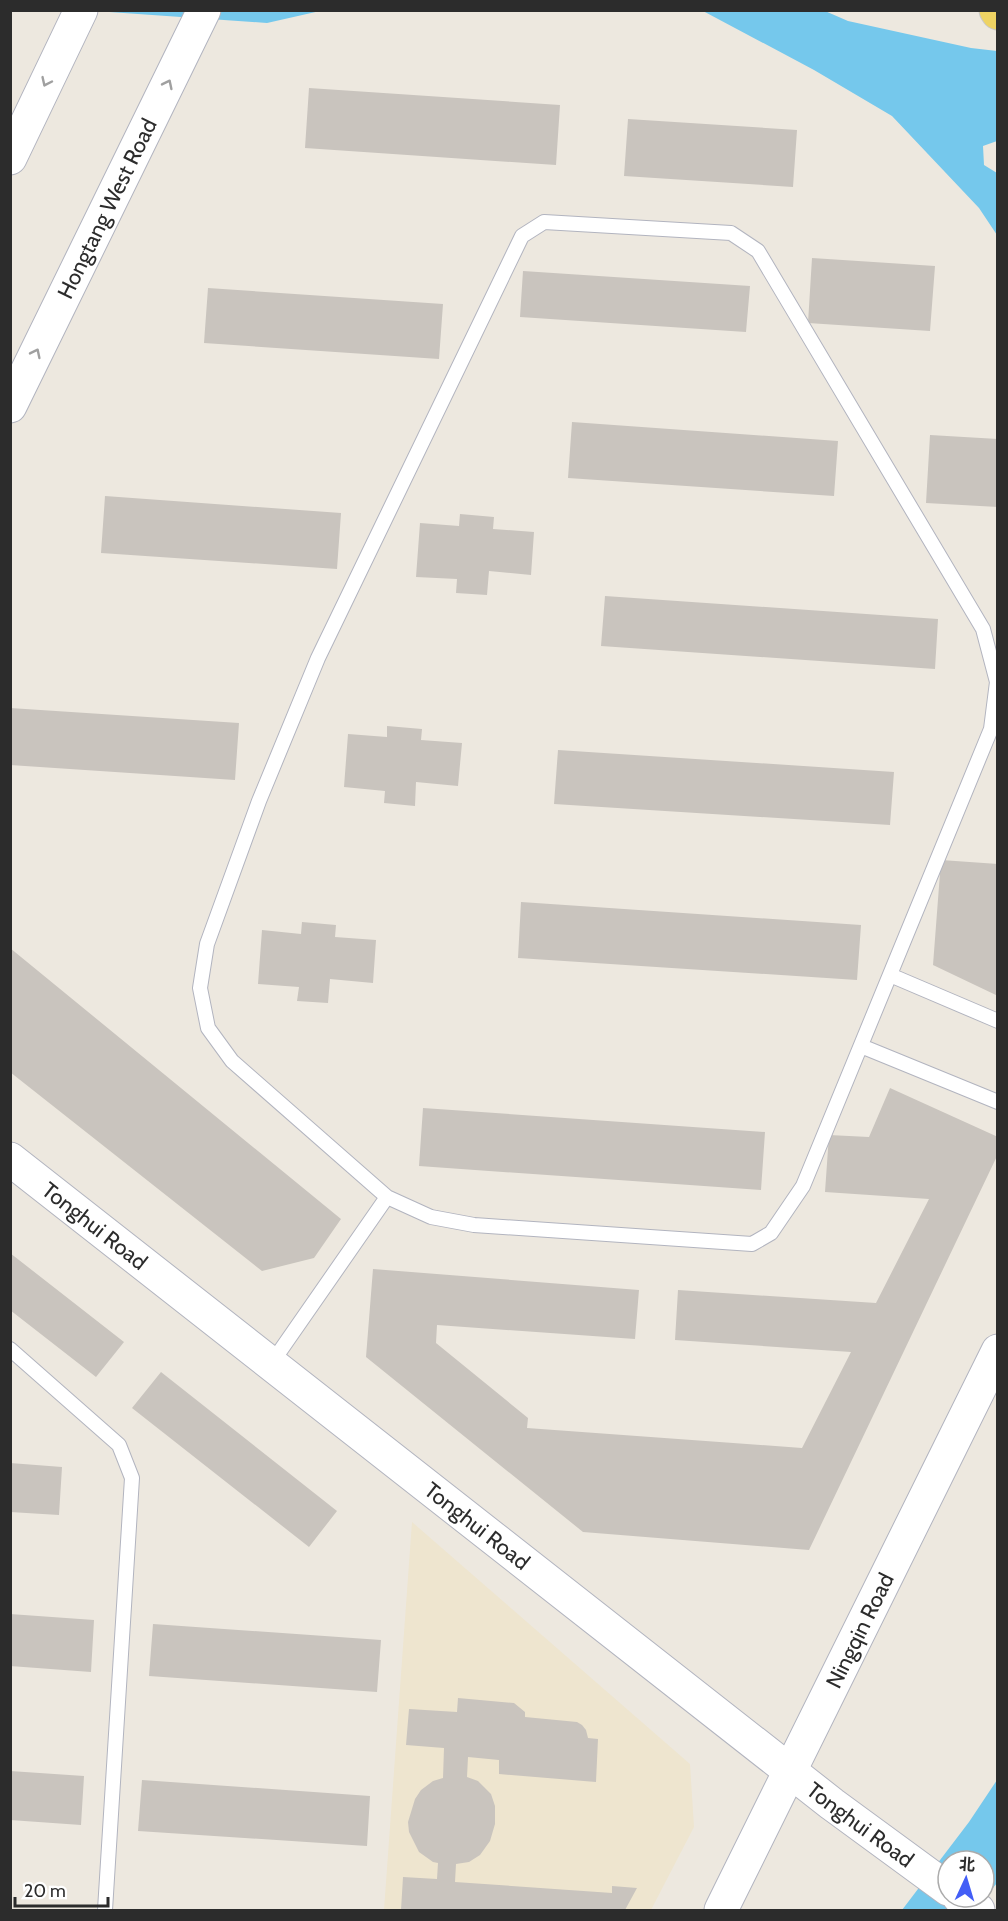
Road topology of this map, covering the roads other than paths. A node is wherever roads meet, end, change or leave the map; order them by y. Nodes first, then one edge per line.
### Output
1 (204, 10) edge
2 (76, 20) edge
3 (10, 158) edge
4 (10, 406) edge
5 (890, 975) junction
6 (998, 1021) edge
7 (861, 1046) junction
8 (998, 1102) edge
9 (10, 1159) edge
10 (387, 1197) junction
11 (10, 1349) edge
12 (998, 1351) edge
13 (271, 1364) junction
14 (789, 1771) junction
15 (936, 1880) edge
16 (105, 1911) edge
17 (721, 1911) edge

4 -> 1 street, Hongtang West Road
2 -> 3 street
5 - 6 lane
5 - 7 lane
5 - 10 lane
7 - 8 lane
7 - 10 lane
9 - 13 street, Tonghui Road
10 - 13 lane
11 - 16 lane
12 - 14 street, Ningqin Road
13 - 14 street, Tonghui Road
14 - 15 street, Tonghui Road
14 - 17 street, Ningqin Road

